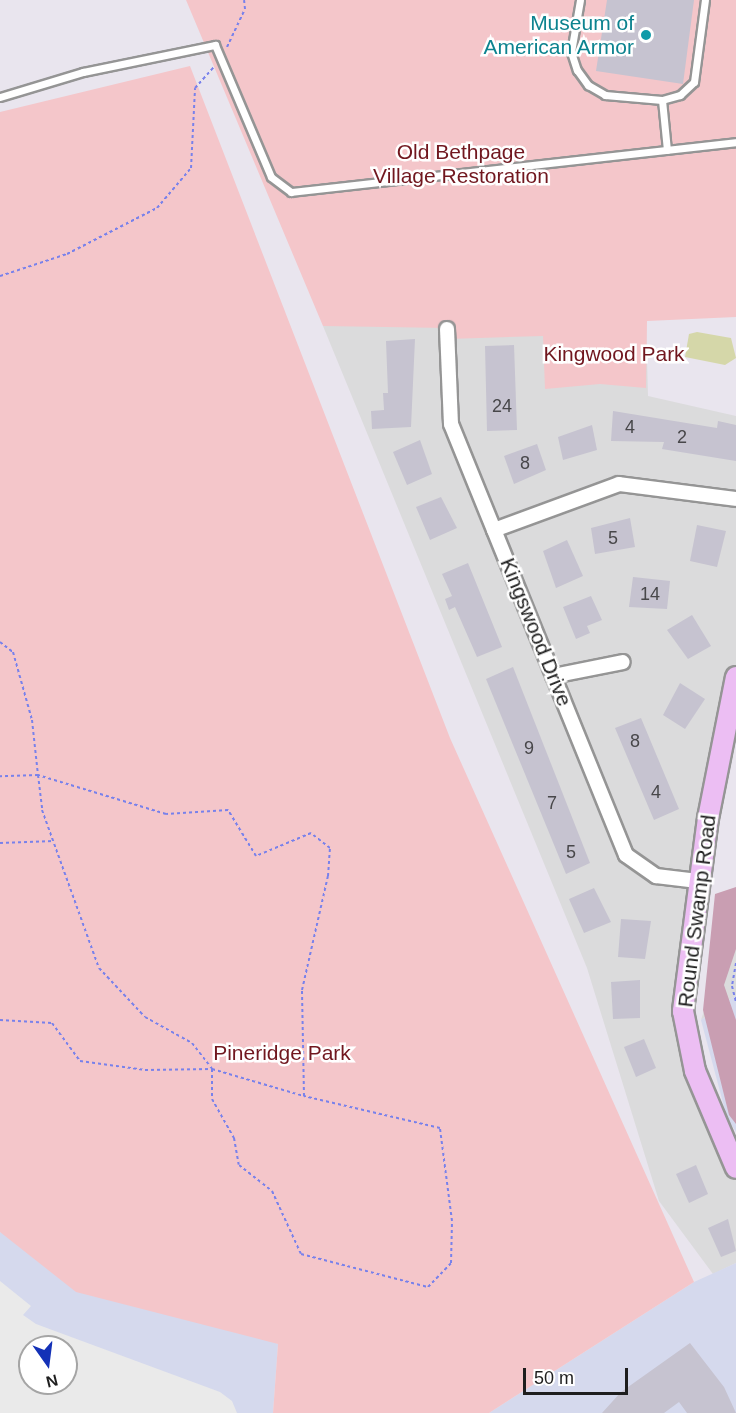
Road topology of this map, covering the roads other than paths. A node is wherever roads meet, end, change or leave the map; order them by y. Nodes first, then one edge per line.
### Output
1 (580, 0) edge
2 (705, 0) edge
3 (0, 97) edge
4 (662, 100) junction
5 (736, 142) edge
6 (667, 150) junction
7 (447, 328) dead end
8 (736, 498) edge
9 (494, 530) junction
10 (623, 662) dead end
11 (554, 676) junction
12 (736, 676) edge
13 (698, 881) junction
14 (729, 1147) edge
15 (736, 1158) edge
16 (736, 1168) edge

1 - 4 lane
2 - 4 lane
3 - 6 lane
4 - 6 lane
5 - 6 lane
7 - 9 street, Kingswood Drive
8 - 9 street
9 - 11 street, Kingswood Drive
10 - 11 street
11 - 13 street, Kingswood Drive
12 - 13 main road, Round Swamp Road
13 - 14 main road, Round Swamp Road
14 - 15 main road, Round Swamp Road
14 - 16 main road, Round Swamp Road

